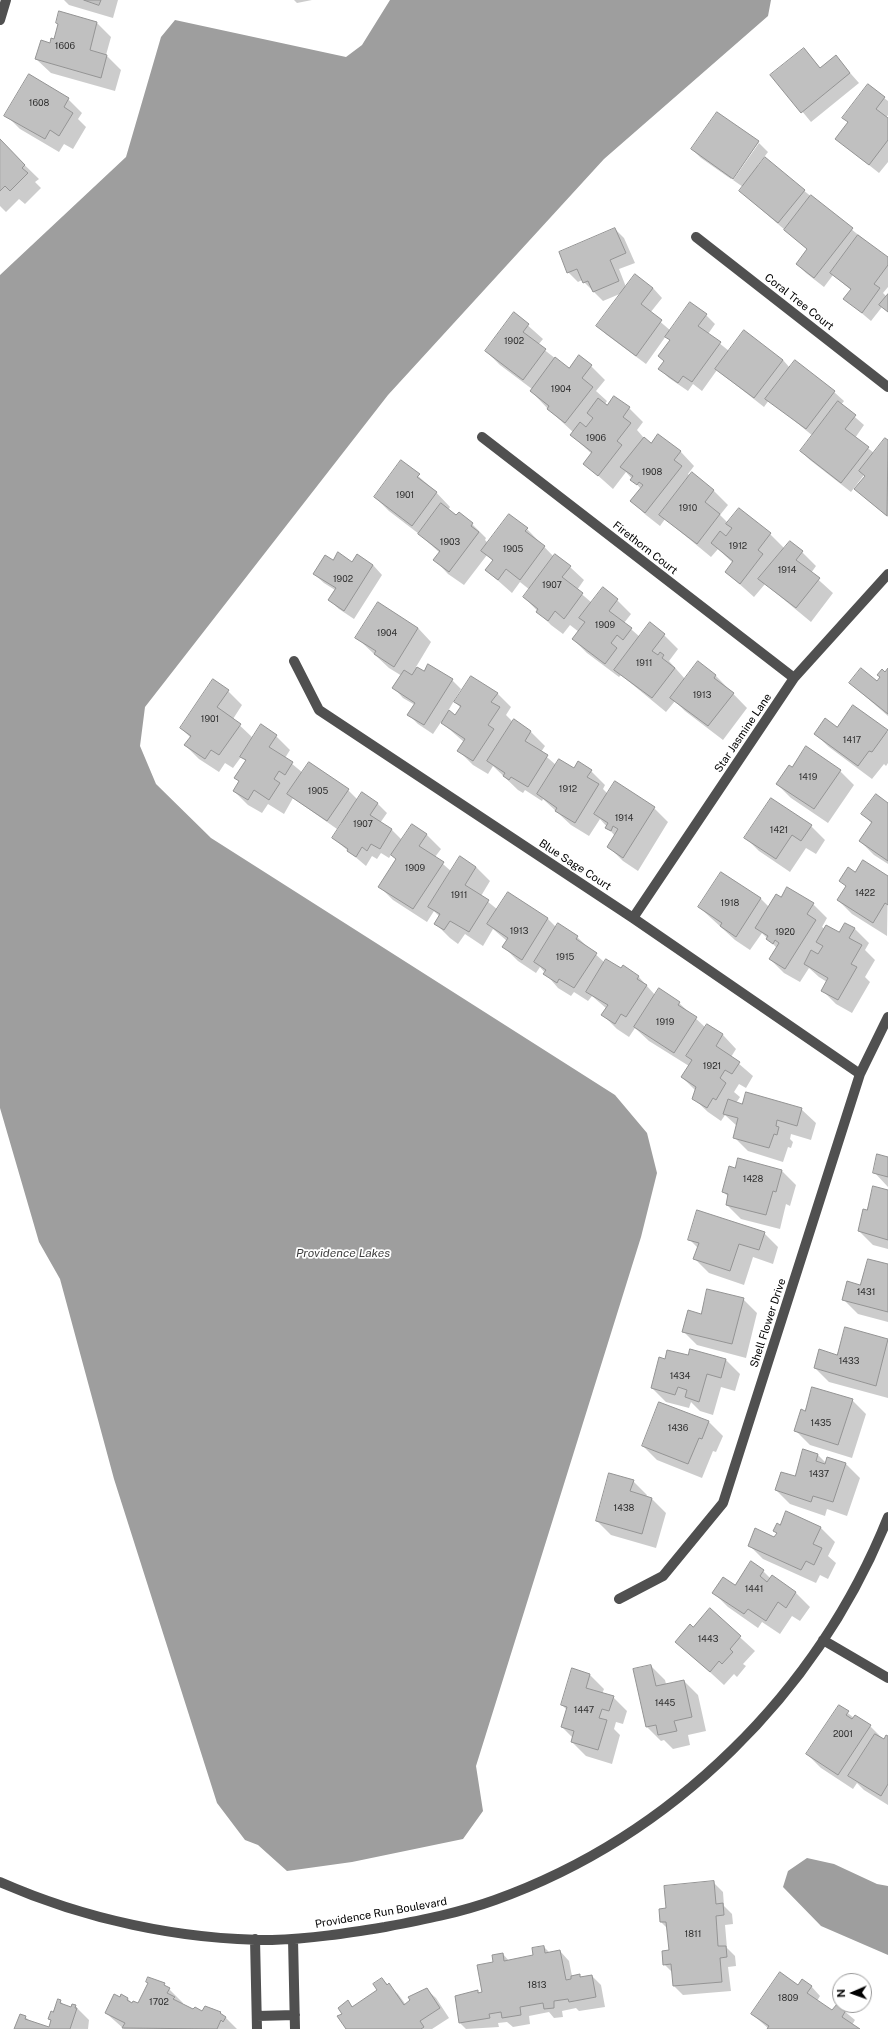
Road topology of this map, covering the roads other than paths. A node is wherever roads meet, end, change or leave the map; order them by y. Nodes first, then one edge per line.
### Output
1 (6, 0) edge
2 (0, 20) edge
3 (696, 236) dead end
4 (888, 387) edge
5 (482, 437) dead end
6 (888, 574) edge
7 (294, 661) dead end
8 (794, 678) junction
9 (633, 918) junction
10 (888, 1017) edge
11 (860, 1074) junction
12 (888, 1516) edge
13 (618, 1599) dead end
14 (823, 1640) junction
15 (888, 1678) edge
16 (1, 1885) edge
17 (255, 1939) junction
18 (293, 1939) junction
19 (295, 2015) junction
20 (257, 2016) junction
21 (257, 2029) edge
22 (295, 2029) edge

1 - 2 street
3 - 4 street, Coral Tree Court
5 - 8 street, Firethorn Court
6 - 8 street, Star Jasmine Lane
7 - 9 street, Blue Sage Court
8 - 9 street, Star Jasmine Lane
9 - 11 street, Blue Sage Court
10 - 11 street, Shell Flower Drive
11 - 13 street, Shell Flower Drive
12 - 14 street, Providence Run Boulevard
14 - 15 street
14 - 18 street, Providence Run Boulevard
16 - 17 street, Providence Run Boulevard
17 - 18 street, Providence Run Boulevard
17 - 20 street
18 - 19 street
19 - 20 street
19 - 22 street
20 - 21 street

